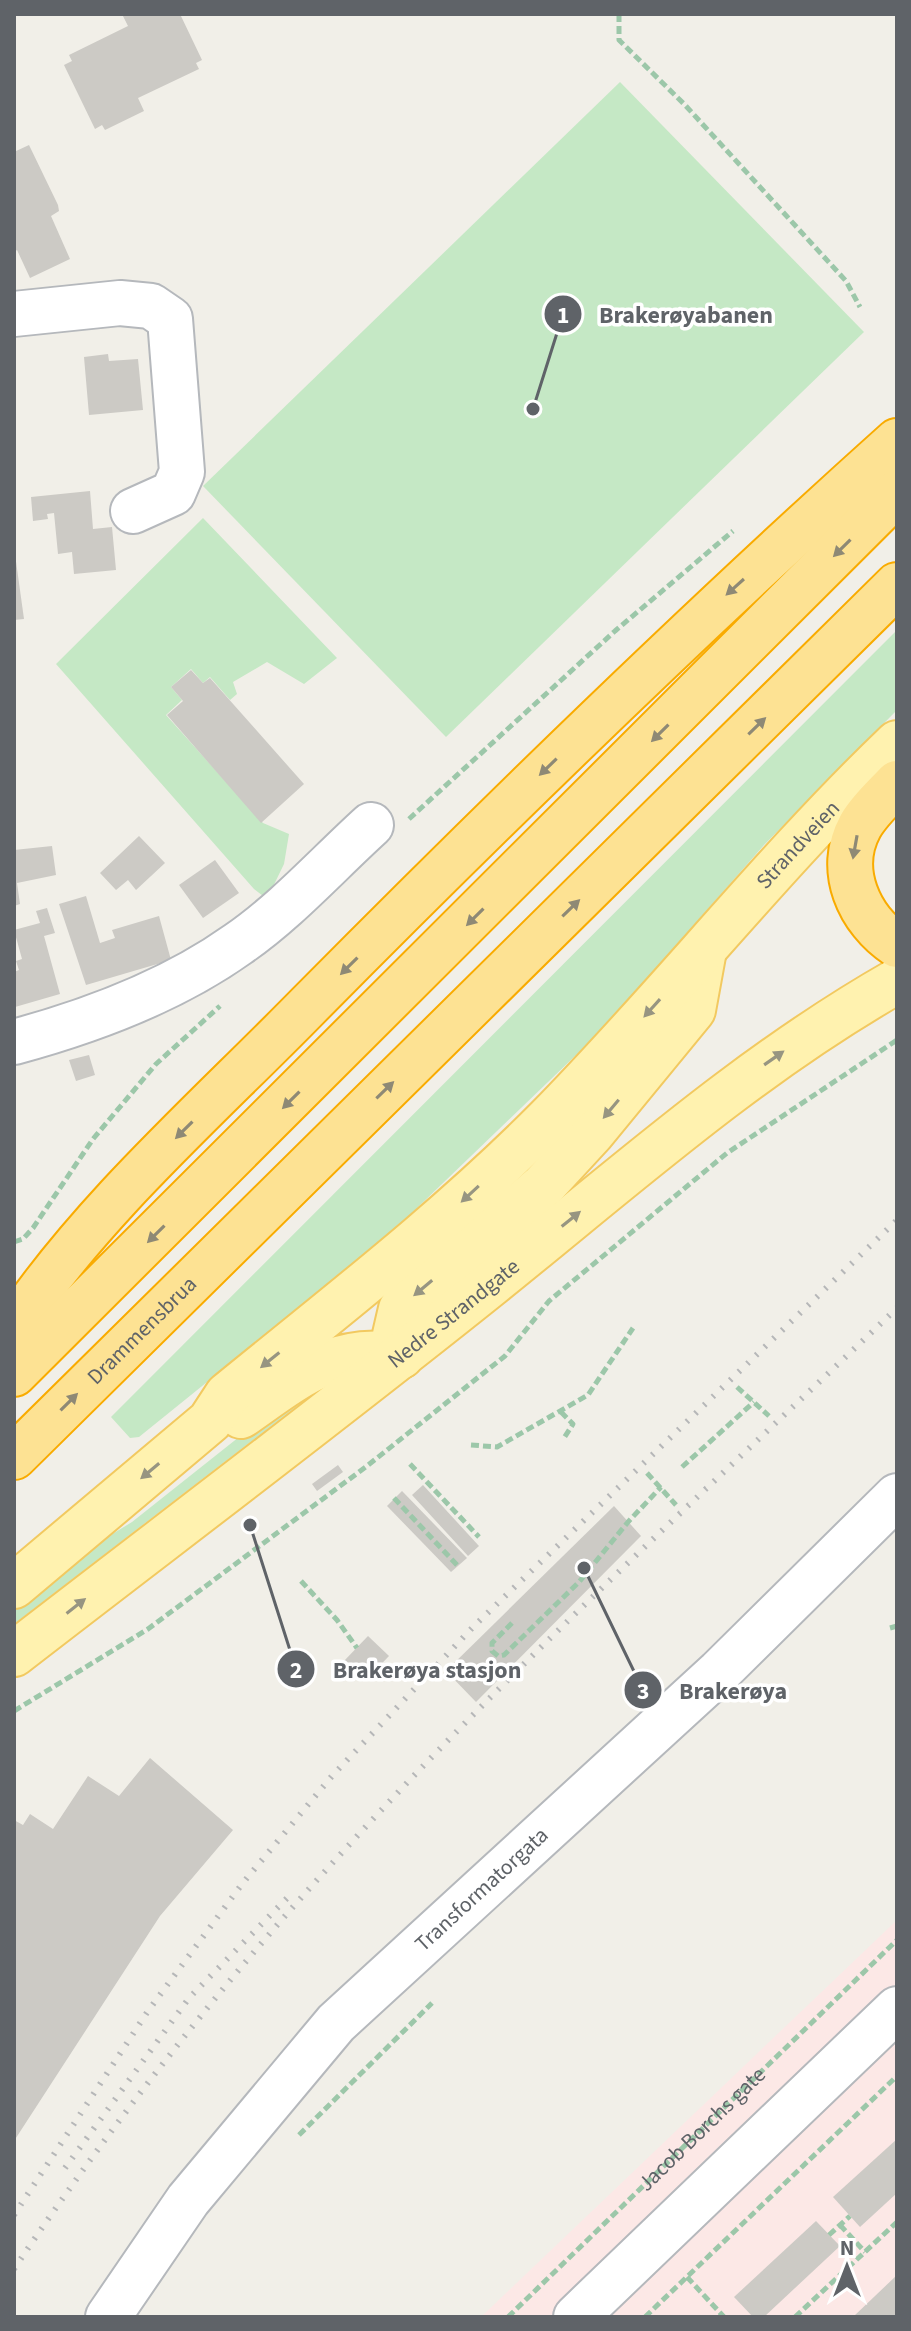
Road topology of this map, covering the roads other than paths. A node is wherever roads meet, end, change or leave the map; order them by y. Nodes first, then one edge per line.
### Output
1 (14, 314) edge
2 (897, 441) edge
3 (897, 493) edge
4 (133, 511) dead end
5 (897, 585) edge
6 (897, 743) edge
7 (897, 783) edge
8 (371, 825) dead end
9 (897, 945) edge
10 (704, 950) junction
11 (897, 981) edge
12 (14, 1042) edge
13 (14, 1326) edge
14 (401, 1356) junction
15 (14, 1374) edge
16 (210, 1421) junction
17 (14, 1457) edge
18 (897, 1496) edge
19 (14, 1586) edge
20 (14, 1654) edge
21 (897, 2009) edge
22 (108, 2317) edge
23 (576, 2317) edge

1 - 4 street
2 -> 13 highway
3 -> 15 highway
17 -> 5 highway, Drammensbrua
6 - 10 main road, Strandveien
7 -> 9 highway
8 - 12 street
10 -> 14 main road
10 -> 16 main road
14 -> 11 main road, Nedre Strandgate
14 - 16 main road
20 -> 14 main road, Nedre Strandgate
16 -> 19 main road
18 - 22 street, Transformatorgata
21 - 23 street

